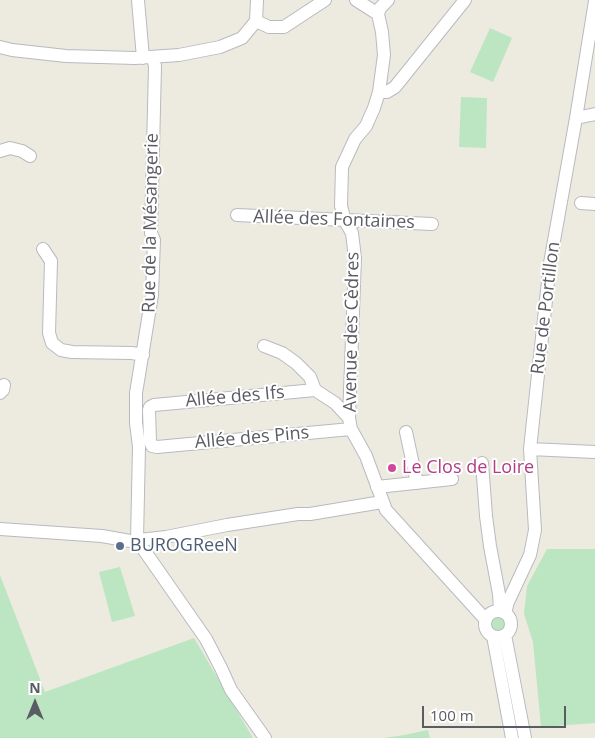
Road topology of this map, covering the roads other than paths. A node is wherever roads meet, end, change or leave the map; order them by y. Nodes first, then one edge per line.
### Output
1 (138, 0) edge
2 (257, 0) edge
3 (325, 0) edge
4 (356, 0) edge
5 (388, 0) edge
6 (465, 0) edge
7 (595, 1) edge
8 (378, 14) junction
9 (256, 20) junction
10 (6, 49) edge
11 (0, 56) edge
12 (148, 58) junction
13 (379, 92) junction
14 (595, 114) edge
15 (576, 118) junction
16 (0, 151) edge
17 (30, 156) dead end
18 (581, 203) dead end
19 (595, 204) edge
20 (237, 215) dead end
21 (345, 221) junction
22 (432, 224) dead end
23 (43, 249) dead end
24 (264, 346) dead end
25 (142, 355) junction
26 (315, 390) junction
27 (350, 423) junction
28 (406, 432) dead end
29 (152, 446) joint
30 (530, 449) junction
31 (595, 452) edge
32 (482, 463) dead end
33 (452, 479) dead end
34 (416, 483) junction
35 (377, 487) junction
36 (382, 502) junction
37 (0, 529) edge
38 (137, 540) junction
39 (502, 612) junction
40 (485, 620) junction
41 (499, 636) junction
42 (265, 738) edge
43 (512, 738) edge
44 (525, 738) edge

1 - 12 street, Rue de la Mésangerie
2 - 9 street
3 - 9 street
4 - 8 street
5 - 8 street
6 - 13 street
7 - 15 street, Rue de Portillon
8 - 13 street, Avenue des Cèdres
9 - 12 street
10 - 11 street
10 - 12 street
12 - 25 street, Rue de la Mésangerie
13 - 21 street, Avenue des Cèdres
14 - 15 street
15 - 30 street, Rue de Portillon
16 - 17 street
18 - 19 street
20 - 21 street, Allée des Fontaines
21 - 22 street, Allée des Fontaines
21 - 27 street, Avenue des Cèdres
23 - 25 street
24 - 26 street
25 - 38 street, Rue de la Mésangerie
26 - 27 street
26 - 29 street, Allée des Ifs
27 - 29 street, Allée des Pins
27 - 35 street, Avenue des Cèdres
28 - 34 street
30 - 31 street
30 - 39 street, Rue de Portillon
32 - 39 street
33 - 34 street
34 - 35 street
35 - 36 street, Avenue des Cèdres
36 - 38 street
36 - 40 street, Avenue des Cèdres
37 - 38 street
38 - 42 street
39 - 40 street
39 - 41 street
40 - 41 street
41 - 43 street
41 - 44 street

